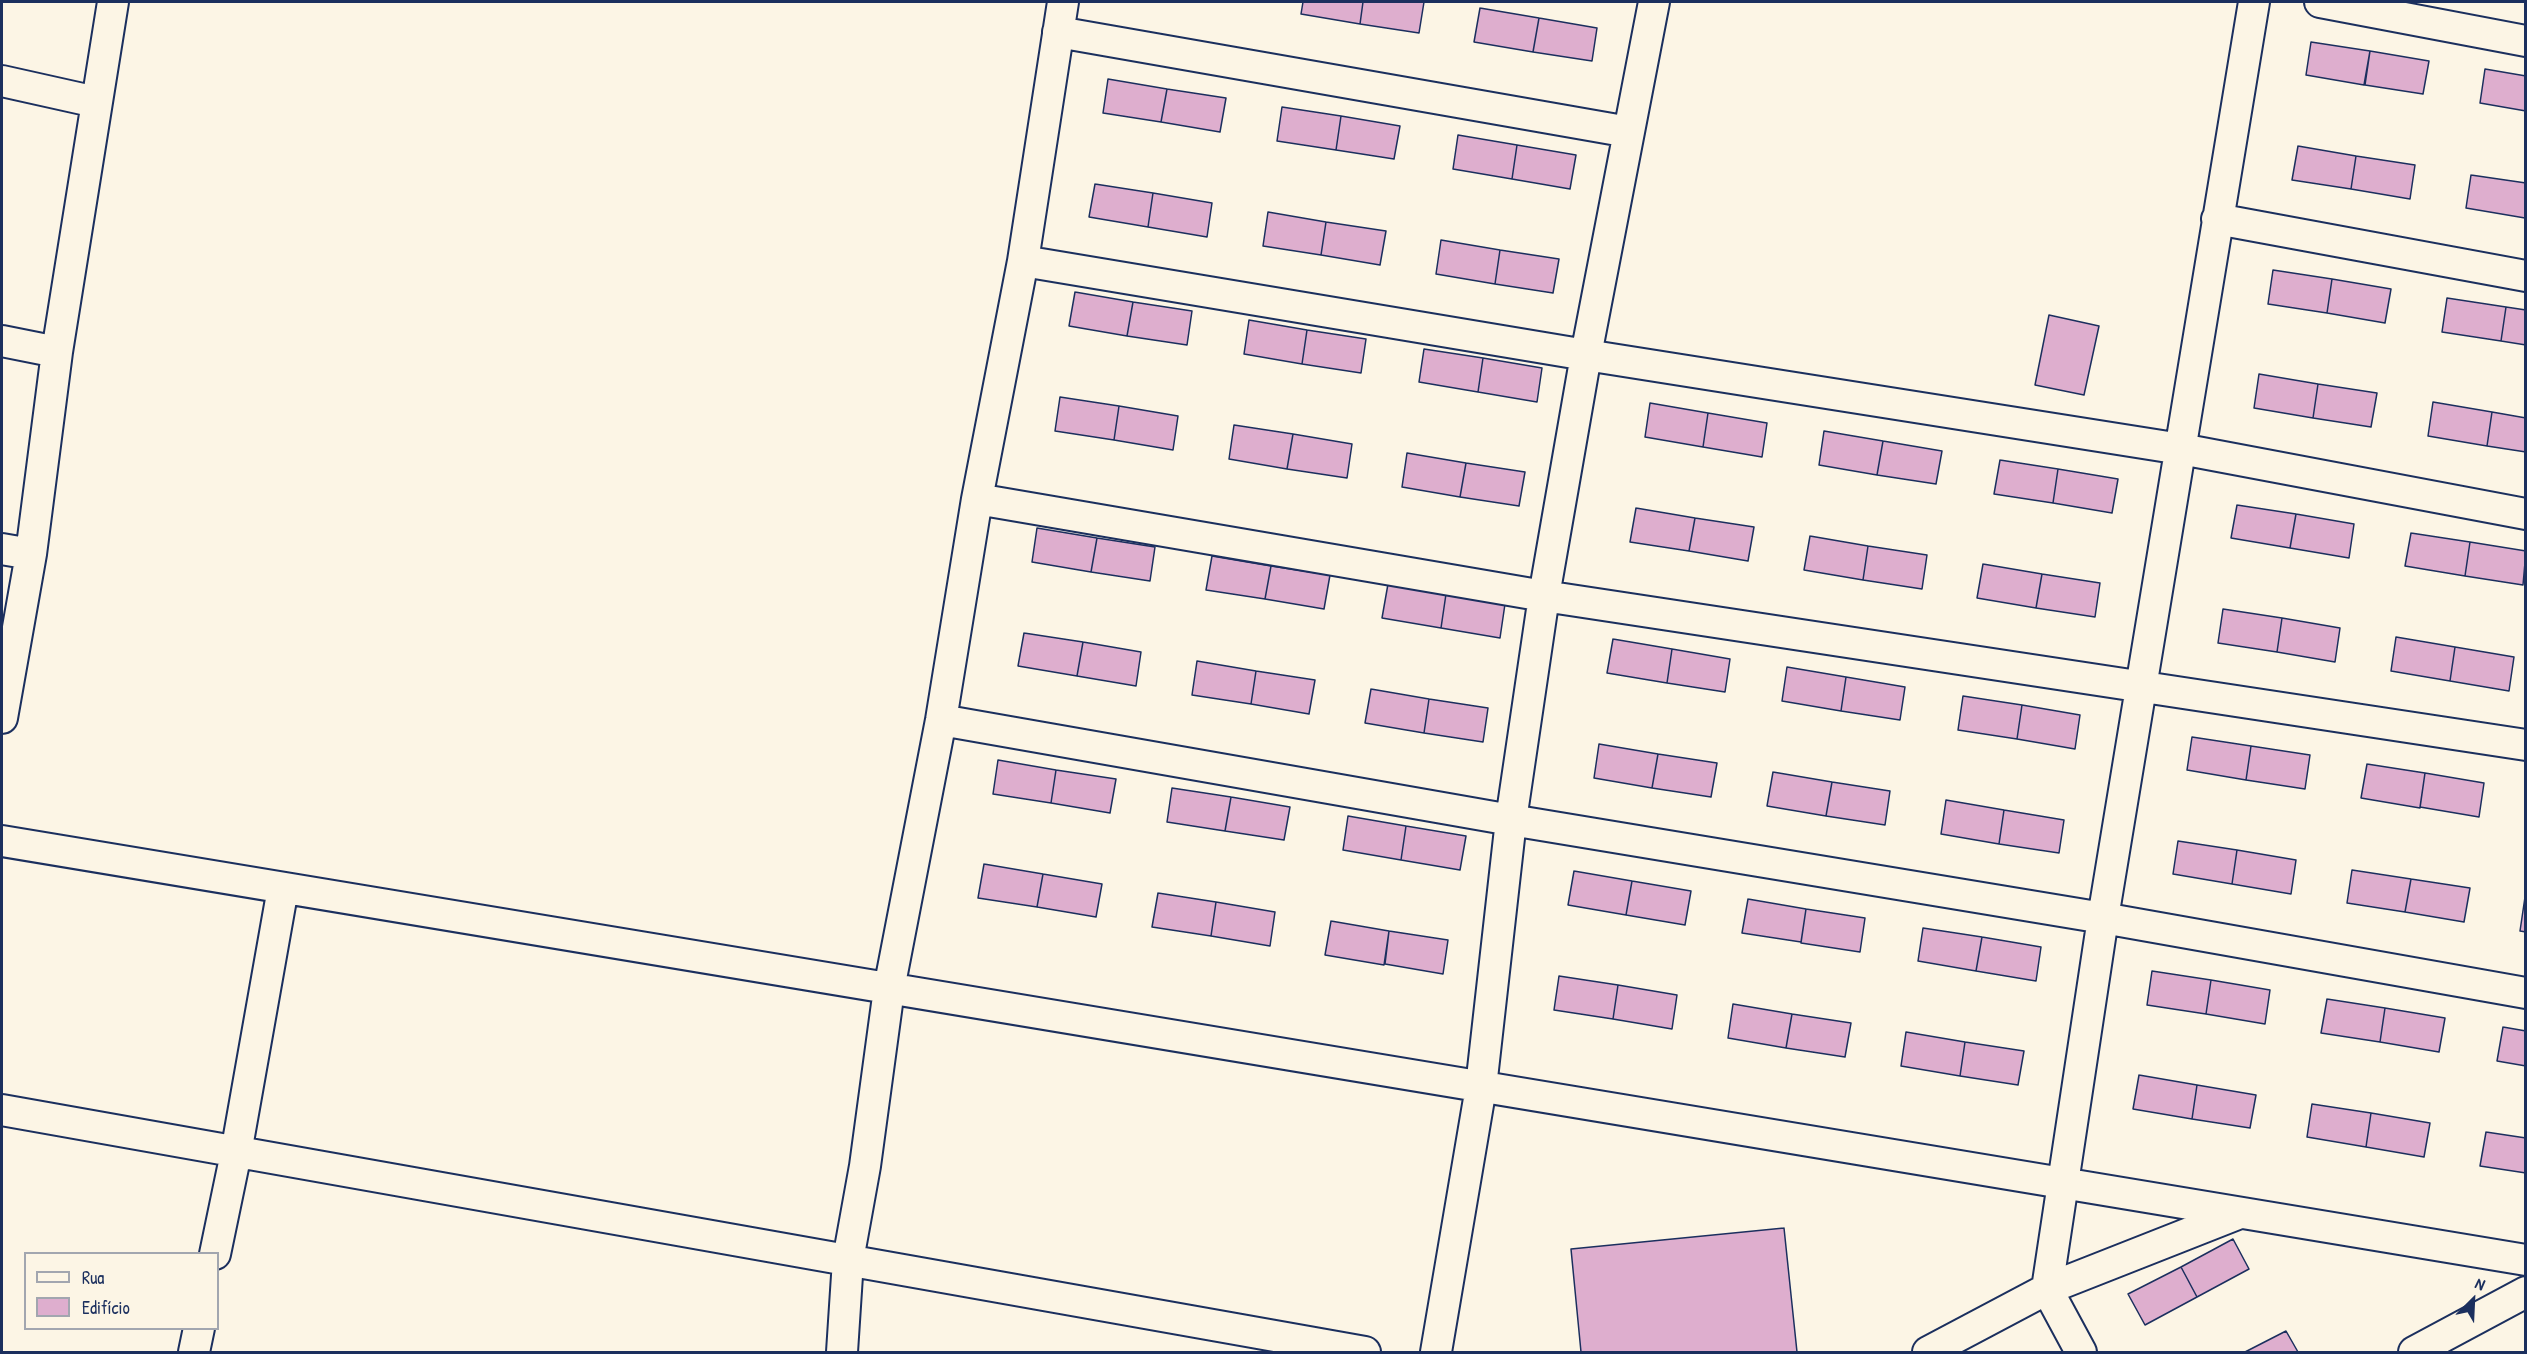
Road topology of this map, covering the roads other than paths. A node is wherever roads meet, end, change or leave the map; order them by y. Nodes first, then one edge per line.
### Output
1 (113, 2) edge
2 (1063, 2) edge
3 (1654, 2) edge
4 (2254, 2) edge
5 (2320, 2) edge
6 (1058, 32) junction
7 (2526, 40) edge
8 (2, 81) edge
9 (96, 102) junction
10 (1629, 132) junction
11 (2217, 219) junction
12 (1023, 261) junction
13 (2526, 276) edge
14 (2, 341) edge
15 (57, 352) junction
16 (1586, 355) junction
17 (2181, 449) junction
18 (977, 499) junction
19 (2526, 514) edge
20 (2, 549) edge
21 (31, 554) junction
22 (1544, 596) junction
23 (2142, 686) junction
24 (2, 718) edge
25 (941, 720) junction
26 (2526, 745) edge
27 (1511, 820) junction
28 (2, 841) edge
29 (283, 888) junction
30 (2103, 918) junction
31 (890, 989) junction
32 (2526, 993) edge
33 (1481, 1087) junction
34 (2, 1110) edge
35 (236, 1153) junction
36 (2064, 1183) junction
37 (2241, 1213) junction
38 (215, 1252) edge
39 (848, 1260) junction
40 (2526, 1260) edge
41 (2047, 1289) junction
42 (2526, 1292) edge
43 (199, 1330) edge
44 (194, 1353) edge
45 (842, 1353) edge
46 (1365, 1353) edge
47 (1436, 1353) edge
48 (1928, 1353) edge
49 (2081, 1353) edge
50 (2414, 1353) edge

1 - 9 street
2 - 6 street
3 - 10 street
4 - 11 street
5 - 7 street
6 - 10 street
6 - 12 street
8 - 9 street
9 - 15 street
10 - 16 street
11 - 13 street
11 - 17 street
12 - 16 street
12 - 18 street
14 - 15 street
15 - 21 street
16 - 17 street
16 - 22 street
17 - 19 street
17 - 23 street
18 - 22 street
18 - 25 street
20 - 21 street
21 - 24 street
22 - 23 street
22 - 27 street
23 - 26 street
23 - 30 street
25 - 27 street
25 - 31 street
27 - 30 street
27 - 33 street
28 - 29 street
29 - 31 street
29 - 35 street
30 - 32 street
30 - 36 street
31 - 33 street
31 - 39 street
33 - 36 street
33 - 47 street
34 - 35 street
35 - 38 street
35 - 39 street
36 - 37 street
36 - 41 street
37 - 40 street
37 - 41 street
39 - 45 street
39 - 46 street
41 - 48 street
41 - 49 street
42 - 50 street
43 - 44 street

